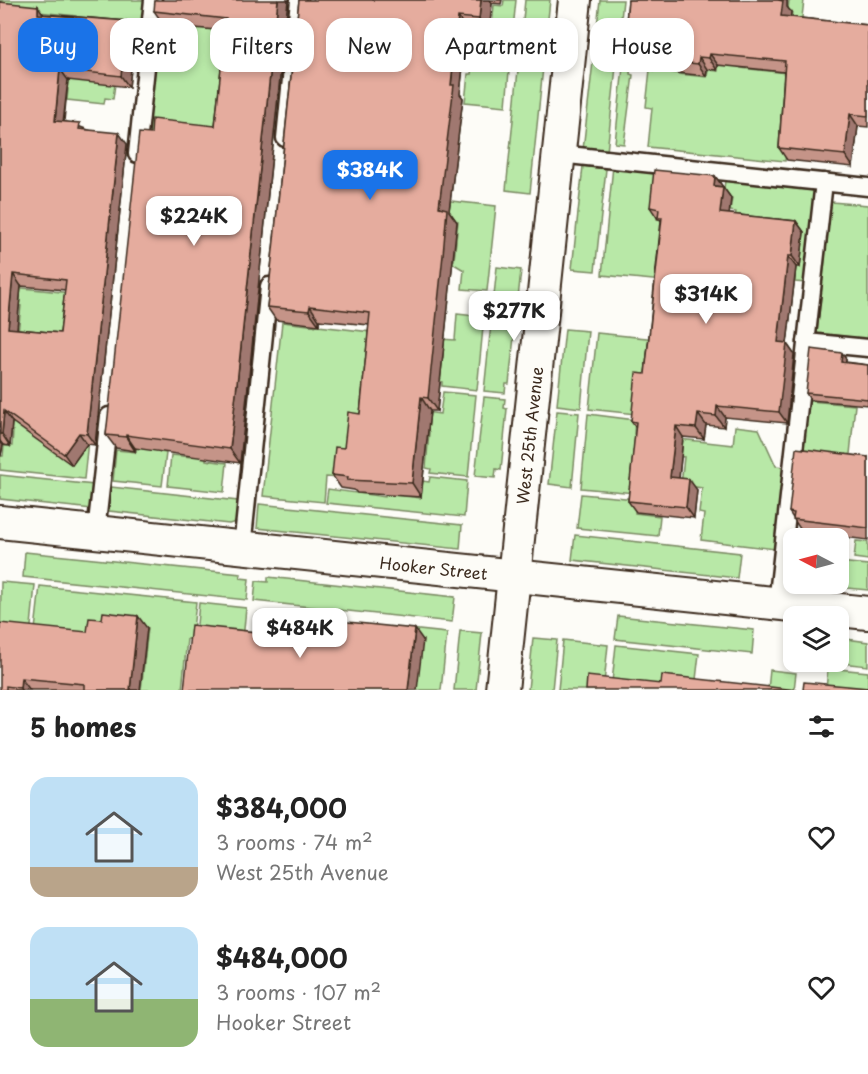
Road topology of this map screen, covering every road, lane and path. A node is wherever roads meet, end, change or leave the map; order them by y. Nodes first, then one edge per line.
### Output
1 (153, 0) edge
2 (299, 0) edge
3 (575, 0) edge
4 (283, 154) edge
5 (559, 154) junction
6 (136, 165) edge
7 (824, 182) junction
8 (868, 187) edge
9 (271, 273) edge
10 (806, 342) junction
11 (868, 348) edge
12 (111, 400) edge
13 (0, 522) edge
14 (96, 532) junction
15 (242, 548) junction
16 (514, 576) junction
17 (777, 604) junction
18 (868, 614) edge
19 (502, 690) edge

1 - 6 lane
2 - 4 lane
3 - 5 street, West 25th Avenue
5 - 7 lane
5 - 16 street, West 25th Avenue
7 - 8 lane
7 - 10 lane
9 - 15 lane
10 - 11 lane
10 - 17 lane
12 - 14 lane
13 - 14 street, Hooker Street
14 - 15 street, Hooker Street
15 - 16 street, Hooker Street
16 - 17 street, Hooker Street
16 - 19 street, West 25th Avenue
17 - 18 street, Hooker Street

